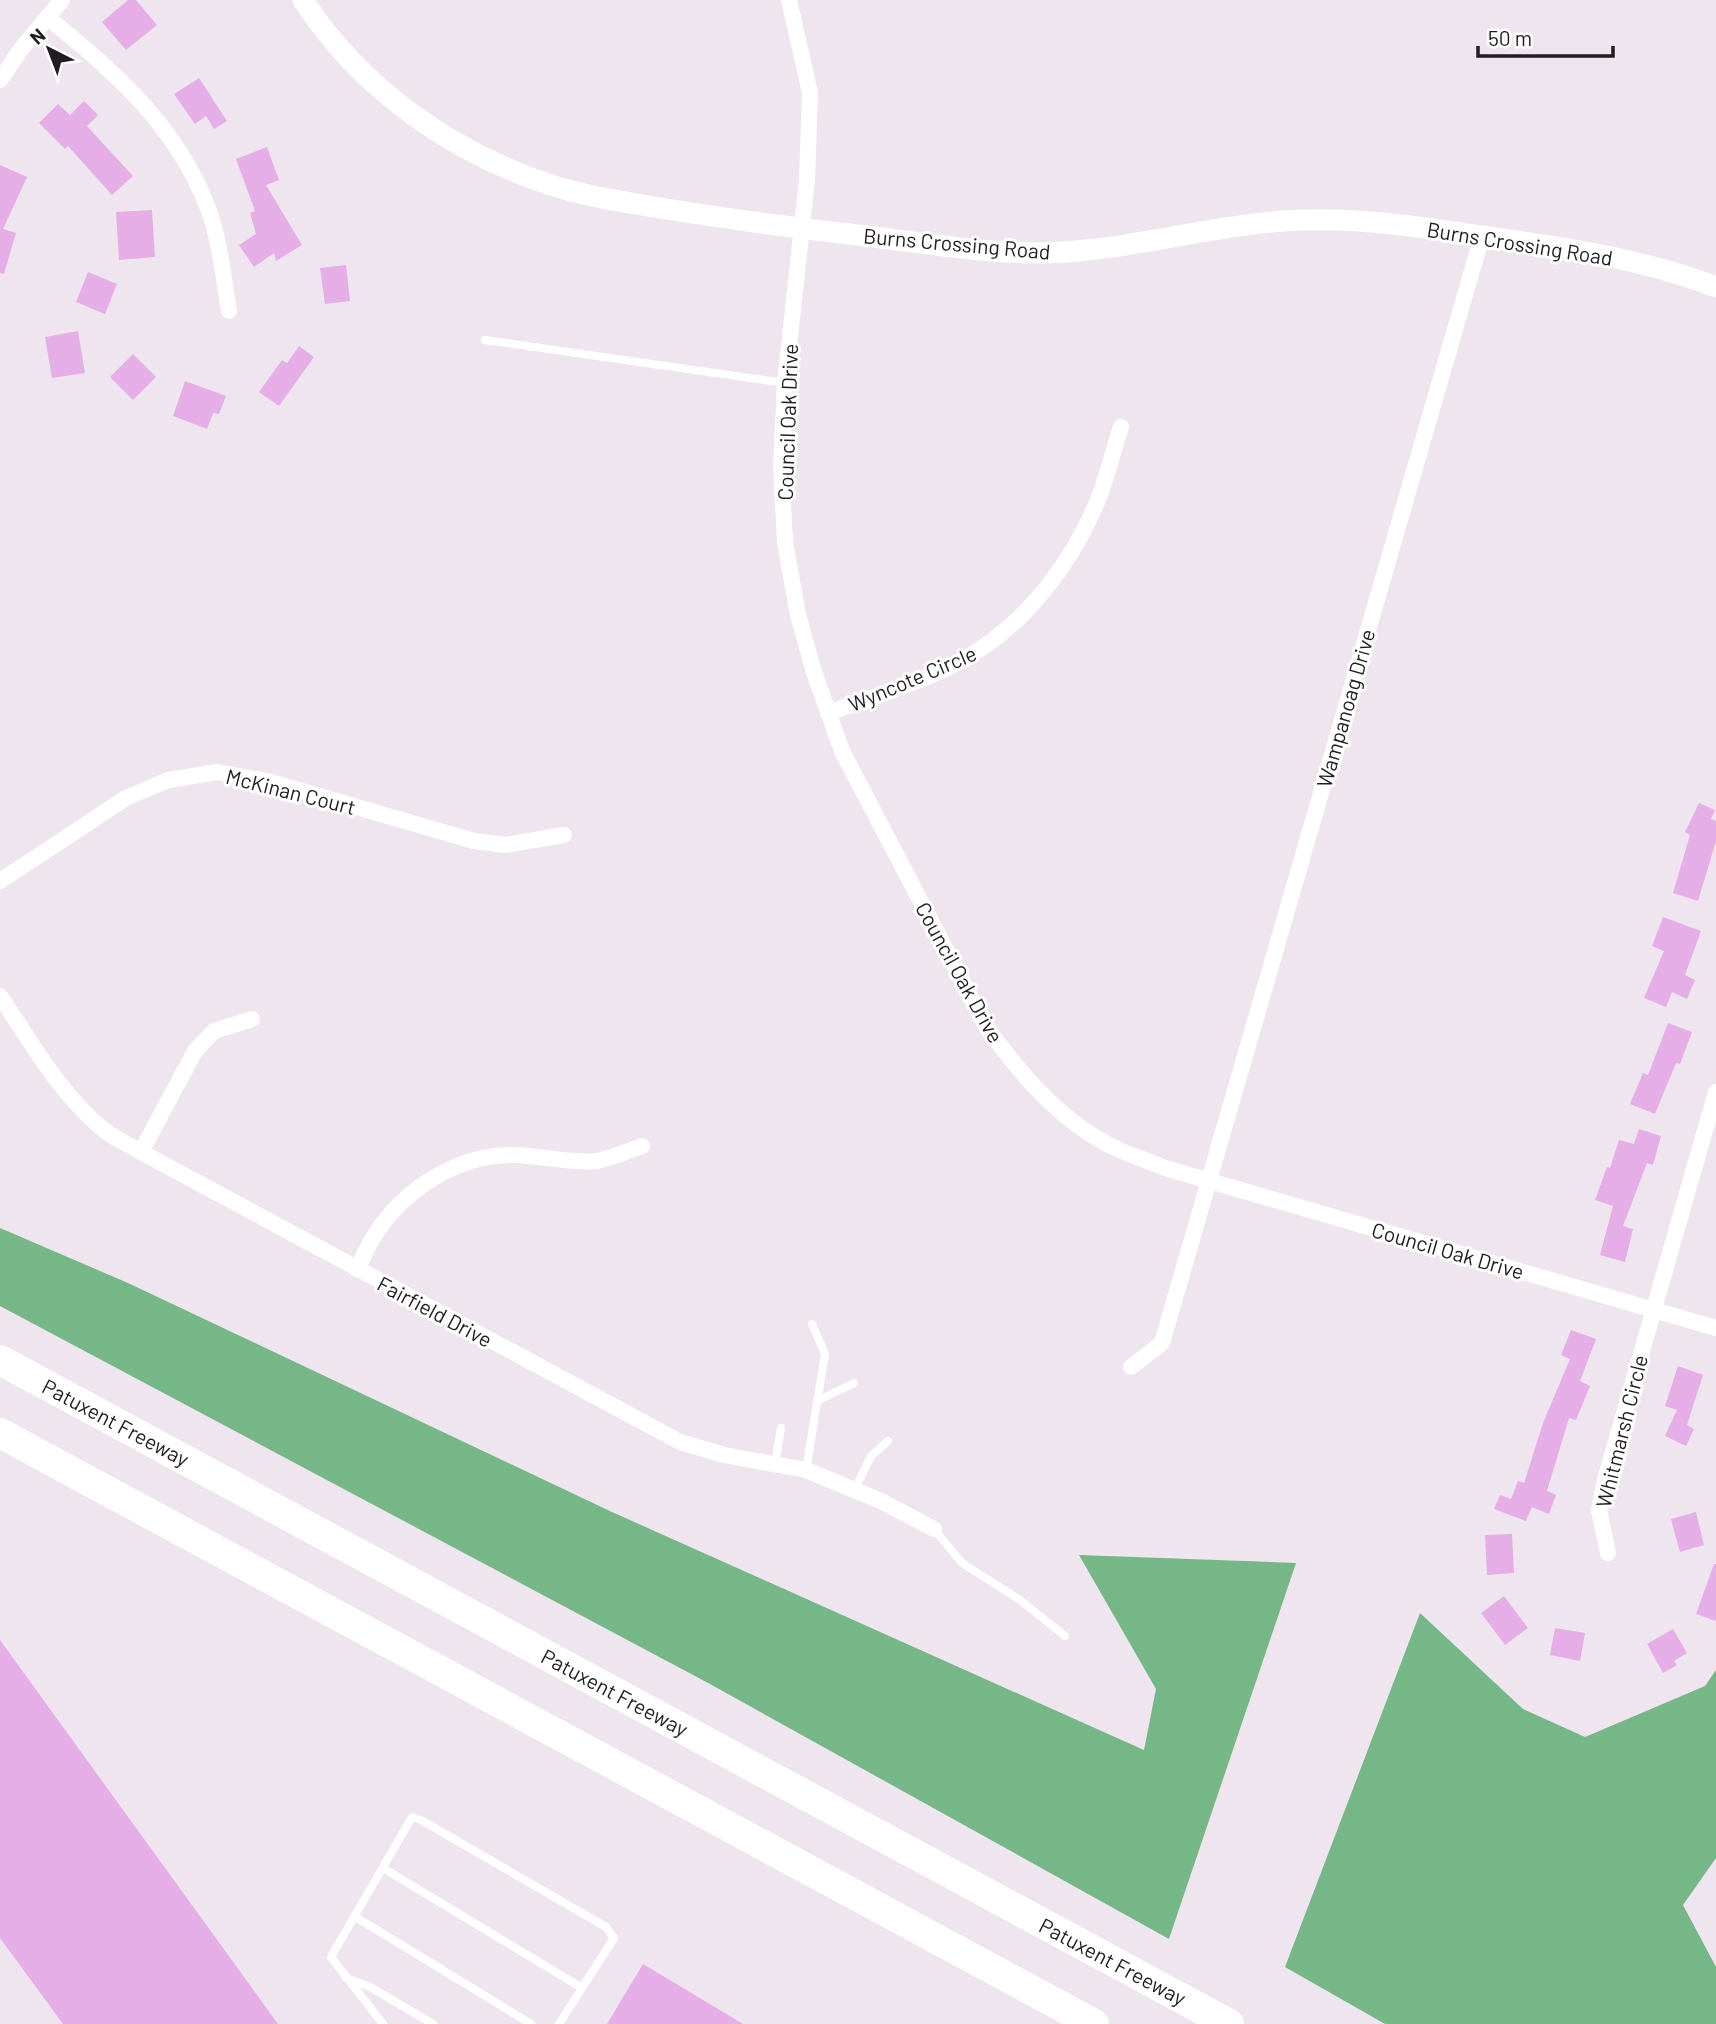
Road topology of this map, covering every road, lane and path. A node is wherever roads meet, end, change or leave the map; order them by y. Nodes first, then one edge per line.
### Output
1 (62, 0) edge
2 (303, 0) edge
3 (789, 0) edge
4 (47, 17) junction
5 (0, 80) edge
6 (802, 229) junction
7 (1482, 236) junction
8 (1716, 287) edge
9 (229, 311) dead end
10 (485, 340) dead end
11 (785, 383) junction
12 (1121, 427) dead end
13 (828, 713) junction
14 (564, 835) dead end
15 (0, 881) edge
16 (0, 996) edge
17 (252, 1019) dead end
18 (1716, 1092) edge
19 (642, 1146) dead end
20 (141, 1152) junction
21 (1209, 1181) junction
22 (357, 1269) junction
23 (1653, 1309) junction
24 (812, 1324) dead end
25 (1716, 1328) edge
26 (0, 1360) edge
27 (1131, 1367) dead end
28 (854, 1383) dead end
29 (817, 1401) junction
30 (781, 1428) dead end
31 (0, 1433) edge
32 (888, 1441) dead end
33 (775, 1463) junction
34 (806, 1470) junction
35 (855, 1489) junction
36 (934, 1529) joint
37 (1608, 1553) dead end
38 (1065, 1636) dead end
39 (383, 1868) junction
40 (354, 1916) junction
41 (345, 1977) junction
42 (582, 1988) junction
43 (383, 2024) edge
44 (432, 2024) edge
45 (531, 2024) edge
46 (559, 2024) edge
47 (1094, 2024) edge
48 (1229, 2024) edge

1 - 4 street
2 - 6 street, Burns Crossing Road
3 - 6 street, Council Oak Drive
4 - 5 street
4 - 9 street
6 - 7 street, Burns Crossing Road
6 - 11 street, Council Oak Drive
7 - 8 street, Burns Crossing Road
7 - 21 street, Wampanoag Drive
10 - 11 lane
11 - 13 street, Council Oak Drive
12 - 13 street, Wyncote Circle
13 - 21 street, Council Oak Drive
14 - 15 street, McKinan Court
16 - 20 street, Fairfield Drive
17 - 20 street
18 - 23 street, Whitmarsh Circle
19 - 22 street
20 - 22 street, Fairfield Drive
21 - 23 street, Council Oak Drive
21 - 27 street, Wampanoag Drive
22 - 33 street, Fairfield Drive
23 - 25 street, Council Oak Drive
23 - 37 street, Whitmarsh Circle
24 - 29 lane
26 - 48 highway, Patuxent Freeway
28 - 29 lane
29 - 34 lane
30 - 33 lane
31 - 47 highway
32 - 35 lane
33 - 34 street, Fairfield Drive
34 - 35 street, Fairfield Drive
35 - 36 street, Fairfield Drive
36 - 38 lane
39 - 40 lane
39 - 42 lane
39 - 42 lane
40 - 41 lane
40 - 45 lane
41 - 43 lane
41 - 44 lane
42 - 46 lane

